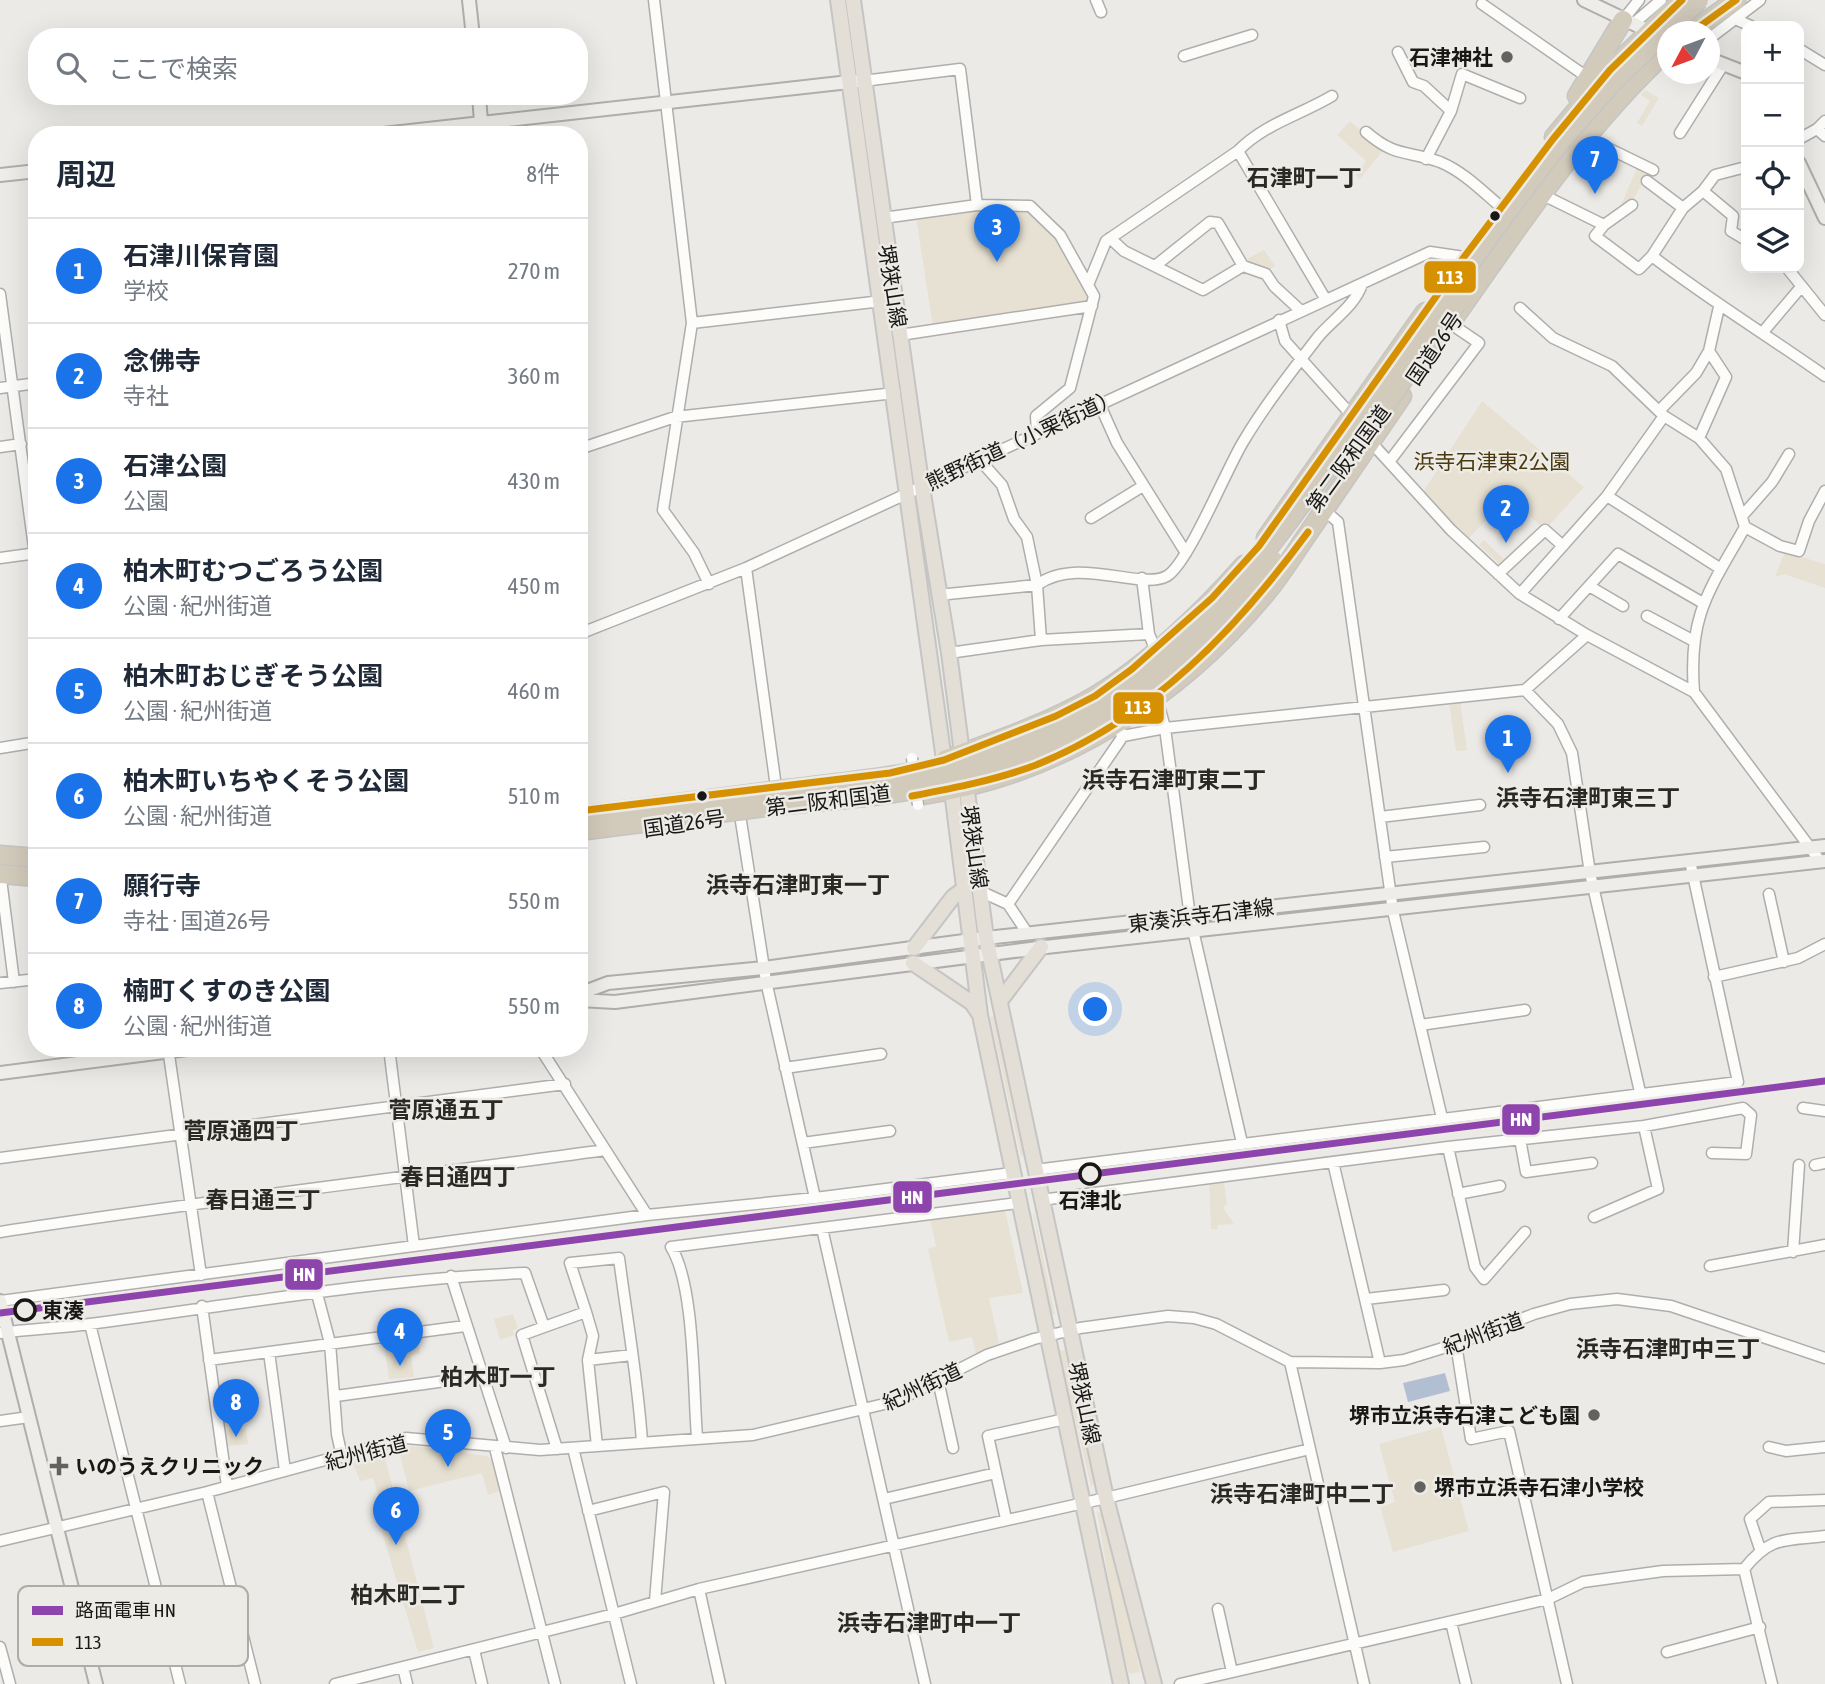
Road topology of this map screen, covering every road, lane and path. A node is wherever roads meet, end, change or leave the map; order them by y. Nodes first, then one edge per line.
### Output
1 (469, 0) edge
2 (654, 0) edge
3 (838, 0) edge
4 (853, 0) edge
5 (1096, 0) edge
6 (1584, 0) edge
7 (1639, 0) edge
8 (1682, 0) edge
9 (1699, 0) edge
10 (1719, 0) edge
11 (1737, 0) edge
12 (1760, 0) edge
13 (1660, 1) edge
14 (1482, 4) dead end
15 (1101, 12) dead end
16 (1735, 19) junction
17 (1694, 21) edge
18 (1707, 21) edge
19 (1741, 22) edge
20 (1634, 25) junction
21 (471, 28) edge
22 (1720, 30) edge
23 (1252, 35) dead end
24 (1657, 37) edge
25 (1398, 51) dead end
26 (1804, 52) edge
27 (1657, 54) edge
28 (1184, 56) dead end
29 (1657, 60) edge
30 (1720, 64) edge
31 (1723, 65) junction
32 (1825, 65) edge
33 (1741, 71) edge
34 (1587, 78) junction
35 (857, 82) junction
36 (1332, 96) dead end
37 (1520, 98) dead end
38 (665, 102) junction
39 (480, 105) edge
40 (1451, 111) junction
41 (481, 122) junction
42 (448, 126) edge
43 (1822, 129) edge
44 (1366, 132) dead end
45 (1680, 133) dead end
46 (1584, 137) junction
47 (1804, 137) edge
48 (1553, 139) junction
49 (1238, 151) junction
50 (1426, 159) junction
51 (1741, 168) edge
52 (1653, 170) dead end
53 (28, 172) edge
54 (1804, 174) edge
55 (0, 175) edge
56 (1647, 181) dead end
57 (1703, 191) junction
58 (1541, 194) junction
59 (977, 205) junction
60 (1632, 205) dead end
61 (1501, 207) junction
62 (1683, 208) junction
63 (883, 218) junction
64 (1825, 218) edge
65 (1604, 225) junction
66 (1741, 237) edge
67 (1110, 238) junction
68 (1652, 256) junction
69 (1464, 257) junction
70 (1155, 266) junction
71 (1243, 266) junction
72 (1791, 273) edge
73 (1362, 284) junction
74 (1088, 285) junction
75 (1801, 287) junction
76 (0, 294) edge
77 (1326, 300) junction
78 (882, 301) junction
79 (1092, 306) junction
80 (1520, 307) dead end
81 (1719, 307) junction
82 (1301, 310) junction
83 (1825, 315) edge
84 (1279, 320) junction
85 (692, 323) junction
86 (1451, 324) junction
87 (1763, 332) junction
88 (900, 335) junction
89 (1709, 351) junction
90 (1301, 360) junction
91 (1825, 376) edge
92 (28, 384) edge
93 (14, 386) junction
94 (0, 388) edge
95 (895, 393) junction
96 (1099, 403) junction
97 (1661, 413) junction
98 (1352, 414) junction
99 (675, 417) junction
100 (1037, 433) junction
101 (1699, 438) junction
102 (1371, 443) junction
103 (21, 444) junction
104 (588, 446) edge
105 (0, 447) edge
106 (1789, 454) dead end
107 (978, 458) junction
108 (1389, 462) junction
109 (1143, 486) junction
110 (915, 488) junction
111 (1825, 491) edge
112 (28, 495) edge
113 (1607, 496) junction
114 (1324, 510) junction
115 (1743, 515) junction
116 (1091, 519) dead end
117 (1745, 527) junction
118 (1563, 546) junction
119 (1186, 552) junction
120 (28, 554) edge
121 (0, 558) edge
122 (746, 568) junction
123 (1721, 569) junction
124 (1498, 574) junction
125 (1142, 578) junction
126 (709, 584) junction
127 (1037, 585) junction
128 (1589, 586) junction
129 (1520, 594) junction
130 (938, 595) junction
131 (1703, 603) junction
132 (1623, 606) dead end
133 (1647, 616) dead end
134 (1559, 619) junction
135 (588, 631) edge
136 (1587, 635) junction
137 (1041, 640) junction
138 (1692, 640) junction
139 (1152, 642) junction
140 (949, 653) junction
141 (1525, 690) junction
142 (1694, 692) junction
143 (1157, 698) junction
144 (1365, 705) junction
145 (1165, 728) junction
146 (1119, 730) junction
147 (28, 743) edge
148 (0, 748) edge
149 (953, 756) junction
150 (912, 758) dead end
151 (776, 787) junction
152 (960, 789) junction
153 (918, 805) dead end
154 (1480, 805) dead end
155 (588, 812) edge
156 (588, 812) edge
157 (740, 814) junction
158 (1380, 817) junction
159 (588, 830) edge
160 (588, 835) edge
161 (1825, 846) edge
162 (1484, 847) dead end
163 (1808, 848) junction
164 (0, 857) edge
165 (1385, 857) junction
166 (28, 859) edge
167 (1690, 861) junction
168 (1823, 861) edge
169 (1590, 873) junction
170 (1692, 875) junction
171 (0, 877) edge
172 (28, 879) edge
173 (1593, 886) junction
174 (965, 888) junction
175 (982, 892) junction
176 (1390, 893) junction
177 (1769, 894) dead end
178 (1008, 904) junction
179 (1393, 911) junction
180 (1190, 917) junction
181 (1194, 930) junction
182 (1028, 934) junction
183 (986, 938) junction
184 (1825, 944) edge
185 (1041, 947) junction
186 (971, 949) junction
187 (914, 955) junction
188 (990, 955) junction
189 (1784, 961) junction
190 (765, 974) junction
191 (1714, 976) junction
192 (28, 980) edge
193 (14, 982) junction
194 (0, 983) edge
195 (588, 991) edge
196 (588, 1000) edge
197 (1000, 1001) junction
198 (1525, 1010) dead end
199 (980, 1015) junction
200 (1420, 1025) junction
201 (881, 1054) dead end
202 (118, 1057) edge
203 (170, 1057) edge
204 (390, 1057) edge
205 (546, 1057) edge
206 (785, 1068) junction
207 (0, 1073) edge
208 (565, 1084) junction
209 (1640, 1093) junction
210 (398, 1105) junction
211 (1803, 1108) dead end
212 (1825, 1111) edge
213 (1442, 1118) junction
214 (1644, 1126) junction
215 (890, 1131) dead end
216 (182, 1135) junction
217 (1520, 1139) junction
218 (803, 1143) junction
219 (1242, 1143) junction
220 (1448, 1147) junction
221 (605, 1150) junction
222 (1712, 1153) dead end
223 (0, 1158) edge
224 (1333, 1163) junction
225 (1592, 1163) dead end
226 (1799, 1165) dead end
227 (1035, 1170) junction
228 (1012, 1173) junction
229 (407, 1178) junction
230 (1500, 1186) dead end
231 (1458, 1194) junction
232 (815, 1198) junction
233 (1041, 1200) junction
234 (191, 1203) junction
235 (1018, 1203) junction
236 (647, 1215) junction
237 (1594, 1217) dead end
238 (822, 1228) junction
239 (0, 1232) edge
240 (1525, 1233) dead end
241 (1825, 1245) edge
242 (414, 1246) junction
243 (1793, 1252) junction
244 (1710, 1266) dead end
245 (201, 1275) junction
246 (451, 1276) junction
247 (316, 1290) junction
248 (1444, 1290) dead end
249 (1366, 1299) junction
250 (0, 1301) edge
251 (202, 1306) junction
252 (586, 1312) junction
253 (90, 1324) junction
254 (465, 1326) junction
255 (544, 1327) junction
256 (1069, 1331) junction
257 (4, 1332) edge
258 (1049, 1336) junction
259 (330, 1343) junction
260 (1456, 1344) junction
261 (269, 1352) junction
262 (632, 1355) junction
263 (1825, 1358) edge
264 (209, 1360) junction
265 (587, 1360) junction
266 (1290, 1362) junction
267 (1380, 1363) junction
268 (482, 1376) junction
269 (939, 1380) junction
270 (336, 1396) junction
271 (863, 1411) junction
272 (29, 1417) junction
273 (1065, 1419) junction
274 (0, 1421) edge
275 (697, 1437) junction
276 (642, 1442) junction
277 (597, 1446) junction
278 (1769, 1447) dead end
279 (1825, 1447) edge
280 (501, 1448) junction
281 (573, 1448) junction
282 (953, 1448) dead end
283 (557, 1449) junction
284 (1310, 1449) junction
285 (342, 1457) junction
286 (285, 1471) junction
287 (996, 1473) junction
288 (227, 1486) junction
289 (207, 1492) junction
290 (1106, 1498) junction
291 (884, 1499) junction
292 (1825, 1500) edge
293 (1083, 1503) junction
294 (135, 1509) junction
295 (588, 1511) junction
296 (1006, 1519) junction
297 (57, 1528) junction
298 (1825, 1536) edge
299 (0, 1541) edge
300 (894, 1543) junction
301 (1760, 1549) junction
302 (1744, 1569) junction
303 (72, 1586) edge
304 (155, 1586) edge
305 (230, 1586) edge
306 (699, 1589) junction
307 (1548, 1599) junction
308 (655, 1601) junction
309 (1218, 1609) dead end
310 (614, 1614) junction
311 (1451, 1622) junction
312 (1760, 1627) junction
313 (542, 1632) junction
314 (1354, 1644) junction
315 (0, 1647) edge
316 (474, 1650) junction
317 (1667, 1652) dead end
318 (248, 1656) edge
319 (92, 1666) edge
320 (175, 1666) edge
321 (403, 1667) junction
322 (1232, 1672) junction
323 (1464, 1683) edge
324 (10, 1684) edge
325 (96, 1684) edge
326 (180, 1684) edge
327 (255, 1684) edge
328 (335, 1684) edge
329 (407, 1684) edge
330 (482, 1684) edge
331 (555, 1684) edge
332 (631, 1684) edge
333 (720, 1684) edge
334 (925, 1684) edge
335 (1121, 1684) edge
336 (1154, 1684) edge
337 (1180, 1684) edge
338 (1364, 1684) edge
339 (1567, 1684) edge
340 (1772, 1684) edge

1 - 21 street
2 - 38 street
3 - 35 main road, 堺狭山線
4 - 35 main road, 堺狭山線
5 - 15 street
6 - 20 street
7 - 20 street
8 - 20 highway, 国道26号
9 - 155 highway, 第二阪和国道, bridge
10 - 17 highway
11 - 18 highway
12 - 16 street
13 - 20 street
13 - 20 street
14 - 34 street
16 - 19 street
16 - 22 street
20 - 24 street
20 - 34 highway
20 - 48 highway, 国道26号
23 - 28 street
25 - 40 street
26 - 32 street
27 - 159 highway, 第二阪和国道, bridge
29 - 46 highway, 国道26号
30 - 31 street
31 - 33 street
31 - 45 street
34 - 48 highway
35 - 38 street
35 - 59 street
35 - 63 main road, 堺狭山線
35 - 78 main road, 堺狭山線
36 - 49 street
37 - 40 street
38 - 41 street
38 - 85 street
39 - 41 street
40 - 50 street
41 - 42 street
43 - 47 street
44 - 50 street
46 - 52 street
46 - 58 highway, 国道26号
48 - 61 highway, 国道26号
49 - 67 street
49 - 77 street
50 - 61 street
51 - 57 street
53 - 55 street
54 - 64 street
56 - 62 street
57 - 62 street
57 - 66 street
58 - 65 street
58 - 86 highway, 国道26号
59 - 63 street
59 - 74 street
60 - 65 street
61 - 69 highway, 国道26号
62 - 68 street
63 - 88 main road, 堺狭山線
65 - 68 street
67 - 70 street
67 - 74 street
68 - 81 street
69 - 73 street, 熊野街道（小栗街道）
69 - 98 highway, 国道26号
70 - 71 street
70 - 71 street
71 - 82 street
72 - 75 street
73 - 77 street, 熊野街道（小栗街道）
73 - 90 street
74 - 79 street
75 - 83 street
75 - 87 street
76 - 93 street
77 - 82 street, 熊野街道（小栗街道）
78 - 85 street
78 - 95 main road, 堺狭山線
79 - 88 street
79 - 100 street
80 - 97 street
81 - 87 street
81 - 89 street
82 - 84 street, 熊野街道（小栗街道）
84 - 90 street
84 - 96 street, 熊野街道（小栗街道）
85 - 99 street
86 - 102 highway, 国道26号
86 - 108 street
87 - 91 street
88 - 110 main road, 堺狭山線
89 - 97 street
89 - 101 street
90 - 98 street
90 - 119 street
92 - 93 street
93 - 94 street
93 - 103 street
95 - 99 street
95 - 110 main road, 堺狭山線
96 - 100 street, 熊野街道（小栗街道）
96 - 109 street
97 - 101 street
97 - 113 street
98 - 102 street
98 - 139 highway, 国道26号
99 - 104 street
99 - 126 street
100 - 107 street, 熊野街道（小栗街道）
101 - 115 street
102 - 108 street
102 - 114 highway, 国道26号
103 - 105 street
103 - 112 street
106 - 115 street
107 - 110 street, 熊野街道（小栗街道）
107 - 127 street
108 - 124 street
109 - 116 street
109 - 119 street
110 - 122 street, 熊野街道（小栗街道）
110 - 130 main road, 堺狭山線
110 - 149 main road, 堺狭山線
111 - 117 street
113 - 118 street
113 - 123 street
114 - 143 highway, 国道26号
114 - 144 street
115 - 117 street
117 - 123 street
118 - 124 street
118 - 129 street
119 - 125 street
120 - 121 street
122 - 126 street, 熊野街道（小栗街道）
122 - 151 street
123 - 131 street
124 - 129 street
125 - 127 street
125 - 139 street
126 - 135 street, 熊野街道（小栗街道）
127 - 130 street
127 - 137 street
128 - 131 street
128 - 132 street
128 - 134 street
129 - 134 street
130 - 140 main road, 堺狭山線
131 - 138 street
133 - 138 street
134 - 136 street
136 - 141 street
136 - 142 street
137 - 139 street
137 - 140 street
138 - 142 street
139 - 149 highway, 国道26号
140 - 149 main road, 堺狭山線
141 - 144 street
141 - 169 street
142 - 163 street
143 - 145 street
143 - 146 highway, 国道26号
144 - 145 street
144 - 158 street
145 - 146 street
145 - 180 street
146 - 152 highway, 国道26号
146 - 178 street
147 - 148 street
149 - 151 highway, 国道26号
149 - 152 main road, 堺狭山線
150 - 153 street, bridge
151 - 156 highway, 国道26号
152 - 157 highway, 国道26号
152 - 174 main road, 堺狭山線
152 - 175 main road, 堺狭山線
154 - 158 street
157 - 160 highway, 国道26号
157 - 190 street
158 - 165 street
161 - 163 street, 東湊浜寺石津線
162 - 165 street
163 - 167 street, 東湊浜寺石津線
163 - 168 street
164 - 166 highway
165 - 176 street
167 - 169 street, 東湊浜寺石津線
167 - 170 street
168 - 170 street, 東湊浜寺石津線
169 - 173 street
169 - 176 street, 東湊浜寺石津線
170 - 173 street, 東湊浜寺石津線
170 - 191 street
171 - 172 highway
171 - 193 street
173 - 179 street, 東湊浜寺石津線
173 - 209 street
174 - 186 main road, 堺狭山線
174 - 187 main road
175 - 178 street
175 - 183 main road, 堺狭山線
176 - 179 street
176 - 180 street, 東湊浜寺石津線
177 - 189 street
178 - 182 street
179 - 181 street, 東湊浜寺石津線
179 - 200 street
180 - 181 street
180 - 182 street, 東湊浜寺石津線
181 - 185 street, 東湊浜寺石津線
181 - 219 street
182 - 183 street, 東湊浜寺石津線
183 - 186 street, 東湊浜寺石津線
183 - 188 main road, 堺狭山線
184 - 189 street
185 - 188 street, 東湊浜寺石津線
185 - 197 main road
186 - 187 street, 東湊浜寺石津線
186 - 188 street, 東湊浜寺石津線
186 - 199 main road, 堺狭山線
187 - 190 street, 東湊浜寺石津線
187 - 199 main road
188 - 197 main road, 堺狭山線
189 - 191 street
190 - 195 street, 東湊浜寺石津線
190 - 196 street, 東湊浜寺石津線
190 - 206 street
191 - 209 street
192 - 193 street
193 - 194 street
197 - 227 main road, 堺狭山線
198 - 200 street
199 - 228 main road, 堺狭山線
200 - 213 street
201 - 206 street
202 - 207 street
203 - 216 street
204 - 210 street
205 - 208 street
206 - 218 street
208 - 210 street
208 - 221 street
209 - 213 street
210 - 216 street
210 - 229 street
211 - 212 street
213 - 219 street
214 - 217 street
214 - 222 street
214 - 237 street
215 - 218 street
216 - 223 street
216 - 234 street
217 - 220 street
217 - 225 street
218 - 232 street
219 - 227 street
220 - 224 street
220 - 231 street
221 - 229 street
221 - 236 street
224 - 233 street
224 - 249 street
226 - 243 street
227 - 233 main road, 堺狭山線
228 - 232 street
228 - 235 main road, 堺狭山線
229 - 234 street
229 - 242 street
230 - 231 street
231 - 240 street
232 - 236 street
233 - 256 main road, 堺狭山線
234 - 239 street
234 - 245 street
235 - 238 street
235 - 258 main road, 堺狭山線
236 - 242 street
238 - 271 street
238 - 275 street
241 - 243 street
242 - 245 street
243 - 244 street
245 - 250 street
246 - 247 street
246 - 254 street
246 - 255 street
247 - 251 street
247 - 259 street
248 - 249 street
249 - 267 street
250 - 257 street
251 - 253 street
251 - 264 street
252 - 255 street
252 - 262 street
252 - 265 street
253 - 257 street
253 - 294 street
254 - 259 street
254 - 268 street
255 - 283 street
256 - 258 street, 紀州街道
256 - 266 street, 紀州街道
256 - 290 main road, 堺狭山線
257 - 272 street
258 - 269 street, 紀州街道
258 - 273 main road, 堺狭山線
259 - 261 street
259 - 270 street
260 - 263 street, 紀州街道
260 - 267 street, 紀州街道
260 - 307 street
261 - 264 street
261 - 286 street
262 - 265 street
262 - 276 street
264 - 288 street
265 - 277 street
266 - 267 street, 紀州街道
266 - 284 street
268 - 270 street
268 - 280 street
269 - 271 street, 紀州街道
269 - 282 street
270 - 285 street
271 - 275 street, 紀州街道
271 - 291 street
272 - 274 street
272 - 297 street
273 - 287 street
273 - 293 main road, 堺狭山線
275 - 276 street, 紀州街道
276 - 277 street, 紀州街道
277 - 281 street, 紀州街道
278 - 279 street
280 - 283 street, 紀州街道
280 - 285 street, 紀州街道
280 - 313 street
281 - 283 street, 紀州街道
281 - 295 street
284 - 290 street
284 - 314 street
285 - 286 street, 紀州街道
286 - 288 street, 紀州街道
287 - 291 street
287 - 296 street
288 - 289 street, 紀州街道
289 - 294 street, 紀州街道
289 - 305 street
290 - 293 street
290 - 336 main road, 堺狭山線
291 - 300 street
292 - 301 street
293 - 296 street
293 - 335 main road, 堺狭山線
294 - 297 street, 紀州街道
294 - 304 street
295 - 308 street
295 - 310 street
296 - 300 street
297 - 299 street, 紀州街道
297 - 303 street
298 - 301 street
300 - 306 street
300 - 334 street
301 - 302 street
302 - 307 street
302 - 312 street
306 - 308 street
306 - 333 street
307 - 311 street
307 - 339 street
308 - 310 street
309 - 322 street
310 - 313 street
310 - 332 street
311 - 314 street
311 - 323 street
312 - 317 street
312 - 340 street
313 - 316 street
313 - 331 street
314 - 322 street
314 - 338 street
315 - 324 street
316 - 321 street
316 - 330 street
318 - 327 street
319 - 325 street
320 - 326 street
321 - 328 street
321 - 329 street
322 - 337 street

